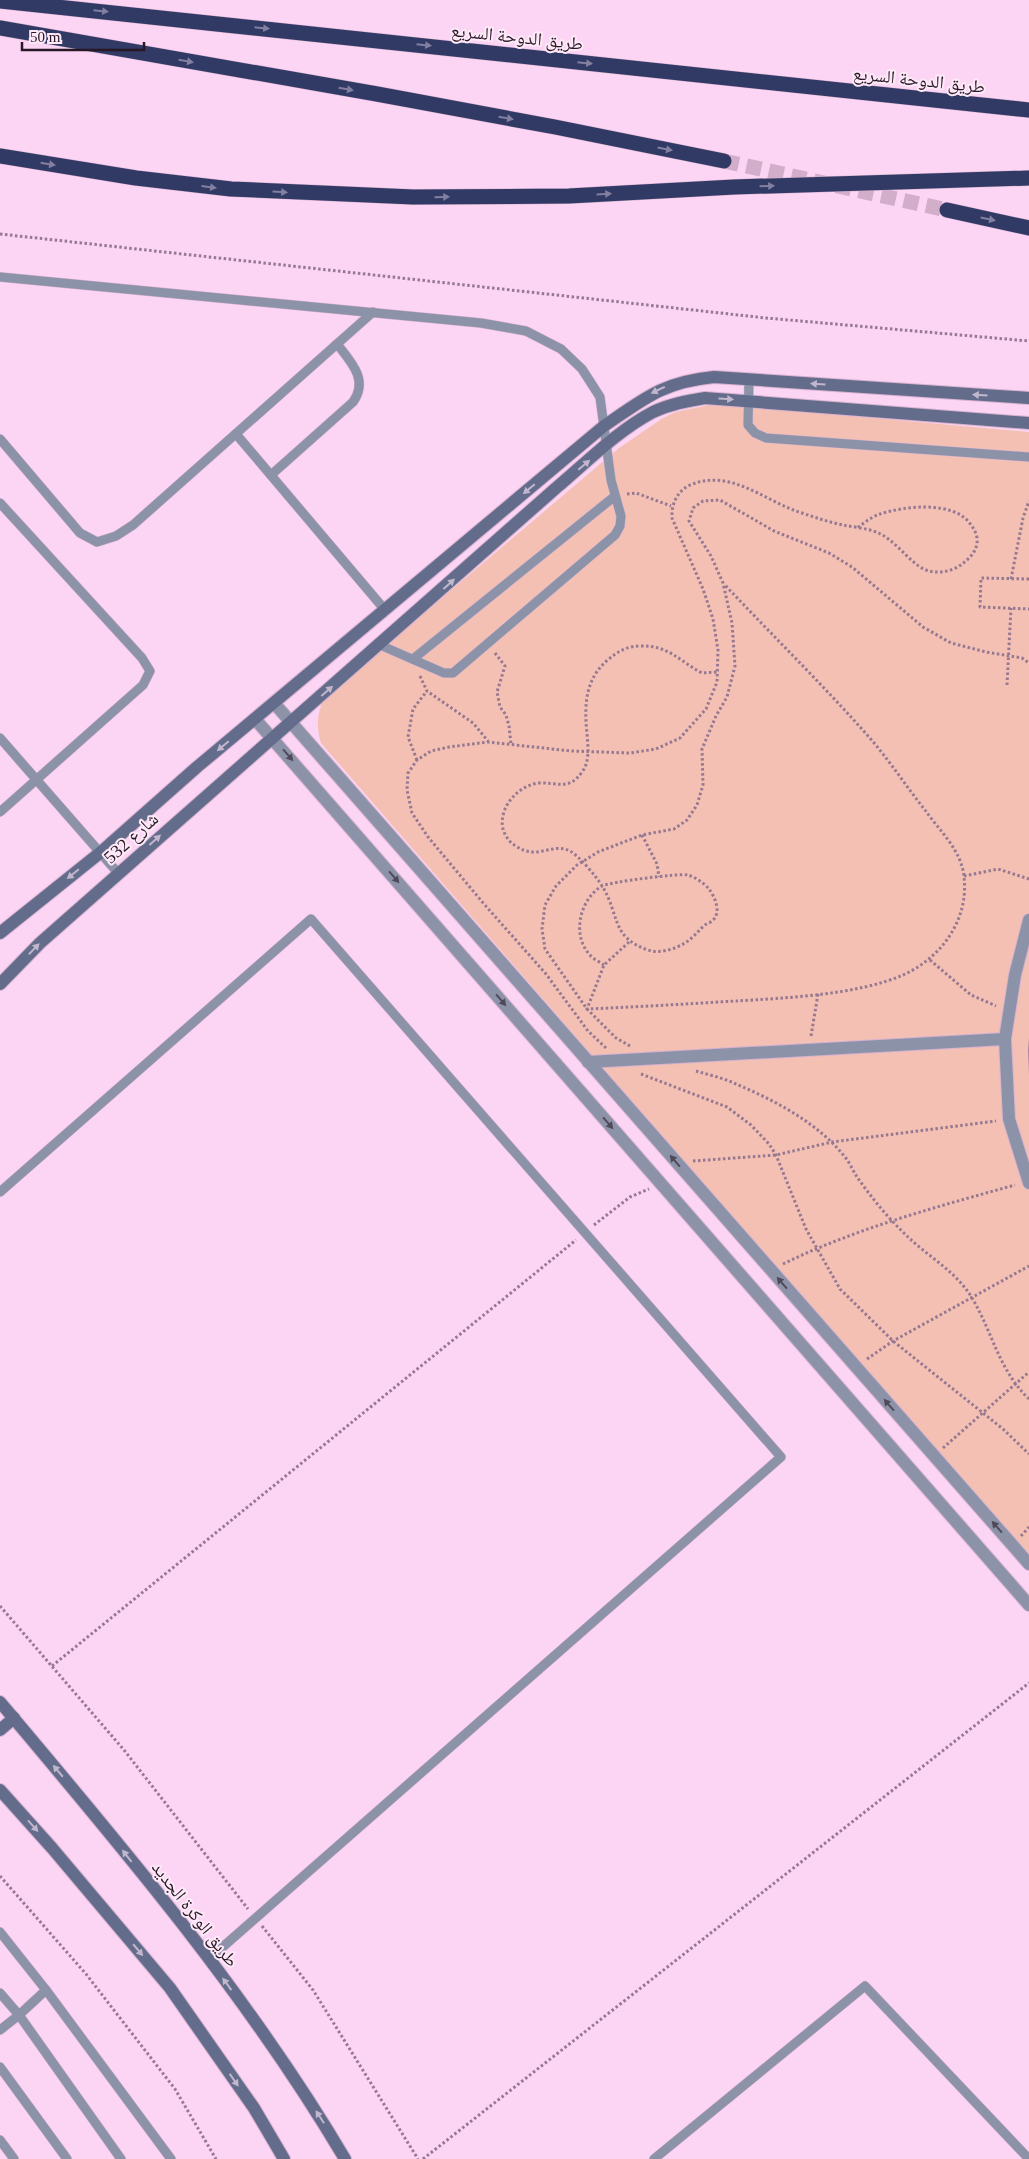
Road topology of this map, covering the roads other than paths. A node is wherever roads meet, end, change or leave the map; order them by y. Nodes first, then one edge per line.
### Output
1 (0, 0) edge
2 (0, 28) edge
3 (1029, 110) edge
4 (0, 156) edge
5 (724, 161) tunnel mouth
6 (1029, 178) edge
7 (947, 210) tunnel mouth
8 (1029, 228) edge
9 (0, 276) edge
10 (373, 312) junction
11 (338, 344) junction
12 (749, 379) junction
13 (1029, 398) edge
14 (747, 400) junction
15 (1029, 423) edge
16 (604, 426) junction
17 (236, 434) junction
18 (0, 438) edge
19 (606, 446) junction
20 (1029, 457) edge
21 (271, 475) junction
22 (615, 496) junction
23 (0, 503) edge
24 (385, 610) junction
25 (380, 645) junction
26 (413, 660) junction
27 (274, 703) junction
28 (255, 719) junction
29 (290, 723) junction
30 (0, 738) edge
31 (273, 738) junction
32 (37, 780) junction
33 (0, 812) edge
34 (101, 852) junction
35 (118, 873) junction
36 (1029, 920) edge
37 (14, 922) junction
38 (0, 928) edge
39 (0, 933) edge
40 (0, 984) edge
41 (1005, 1038) junction
42 (588, 1062) junction
43 (1028, 1182) edge
44 (0, 1192) edge
45 (1029, 1564) edge
46 (1029, 1605) edge
47 (0, 1702) edge
48 (14, 1718) junction
49 (0, 1730) edge
50 (0, 1790) edge
51 (0, 1932) edge
52 (209, 1959) junction
53 (46, 1990) junction
54 (0, 1993) edge
55 (19, 2015) junction
56 (0, 2030) edge
57 (0, 2067) edge
58 (0, 2140) edge
59 (343, 2158) edge
60 (14, 2159) edge
61 (67, 2159) edge
62 (121, 2159) edge
63 (170, 2159) edge
64 (284, 2159) edge
65 (654, 2159) edge
66 (1029, 2159) edge

1 -> 3 highway, طريق الدوحة السريع
2 -> 5 highway
4 -> 6 highway
7 -> 8 highway
9 - 10 lane
10 - 11 lane
10 - 16 lane
11 - 17 lane
11 - 21 lane
13 -> 12 street, شارع 532
12 - 14 lane
12 -> 16 street, شارع 532
14 - 15 street, شارع 532
19 -> 14 street, شارع 532
14 - 20 lane
16 - 19 lane
16 -> 24 street, شارع 532
17 - 18 lane
17 - 21 lane
19 - 22 lane
25 -> 19 street, شارع 532
21 - 24 lane
22 - 26 lane
22 - 26 lane
23 - 32 lane
24 - 27 street, شارع 532
25 - 26 lane
29 -> 25 street, شارع 532
27 - 28 street, شارع 532
27 - 29 street
28 - 31 street
28 -> 34 street, شارع 532
29 - 31 street, شارع 532
29 - 42 street
30 - 32 lane
35 -> 31 street, شارع 532
31 -> 46 street
32 - 33 lane
32 - 34 lane
34 - 35 lane
34 -> 37 street, شارع 532
40 -> 35 street, شارع 532
36 - 41 street
37 - 38 street
37 - 39 street, شارع 532
41 - 42 street
41 - 43 street
45 -> 42 street
44 - 52 lane
47 - 48 street, طريق الوكرة الجديد
48 - 49 street
52 -> 48 street, طريق الوكرة الجديد
50 -> 64 street
51 - 53 lane
59 -> 52 street, طريق الوكرة الجديد
53 - 55 lane
53 - 63 lane
54 - 55 lane
55 - 56 lane
55 - 62 lane
57 - 61 lane
58 - 60 lane
65 - 66 lane

